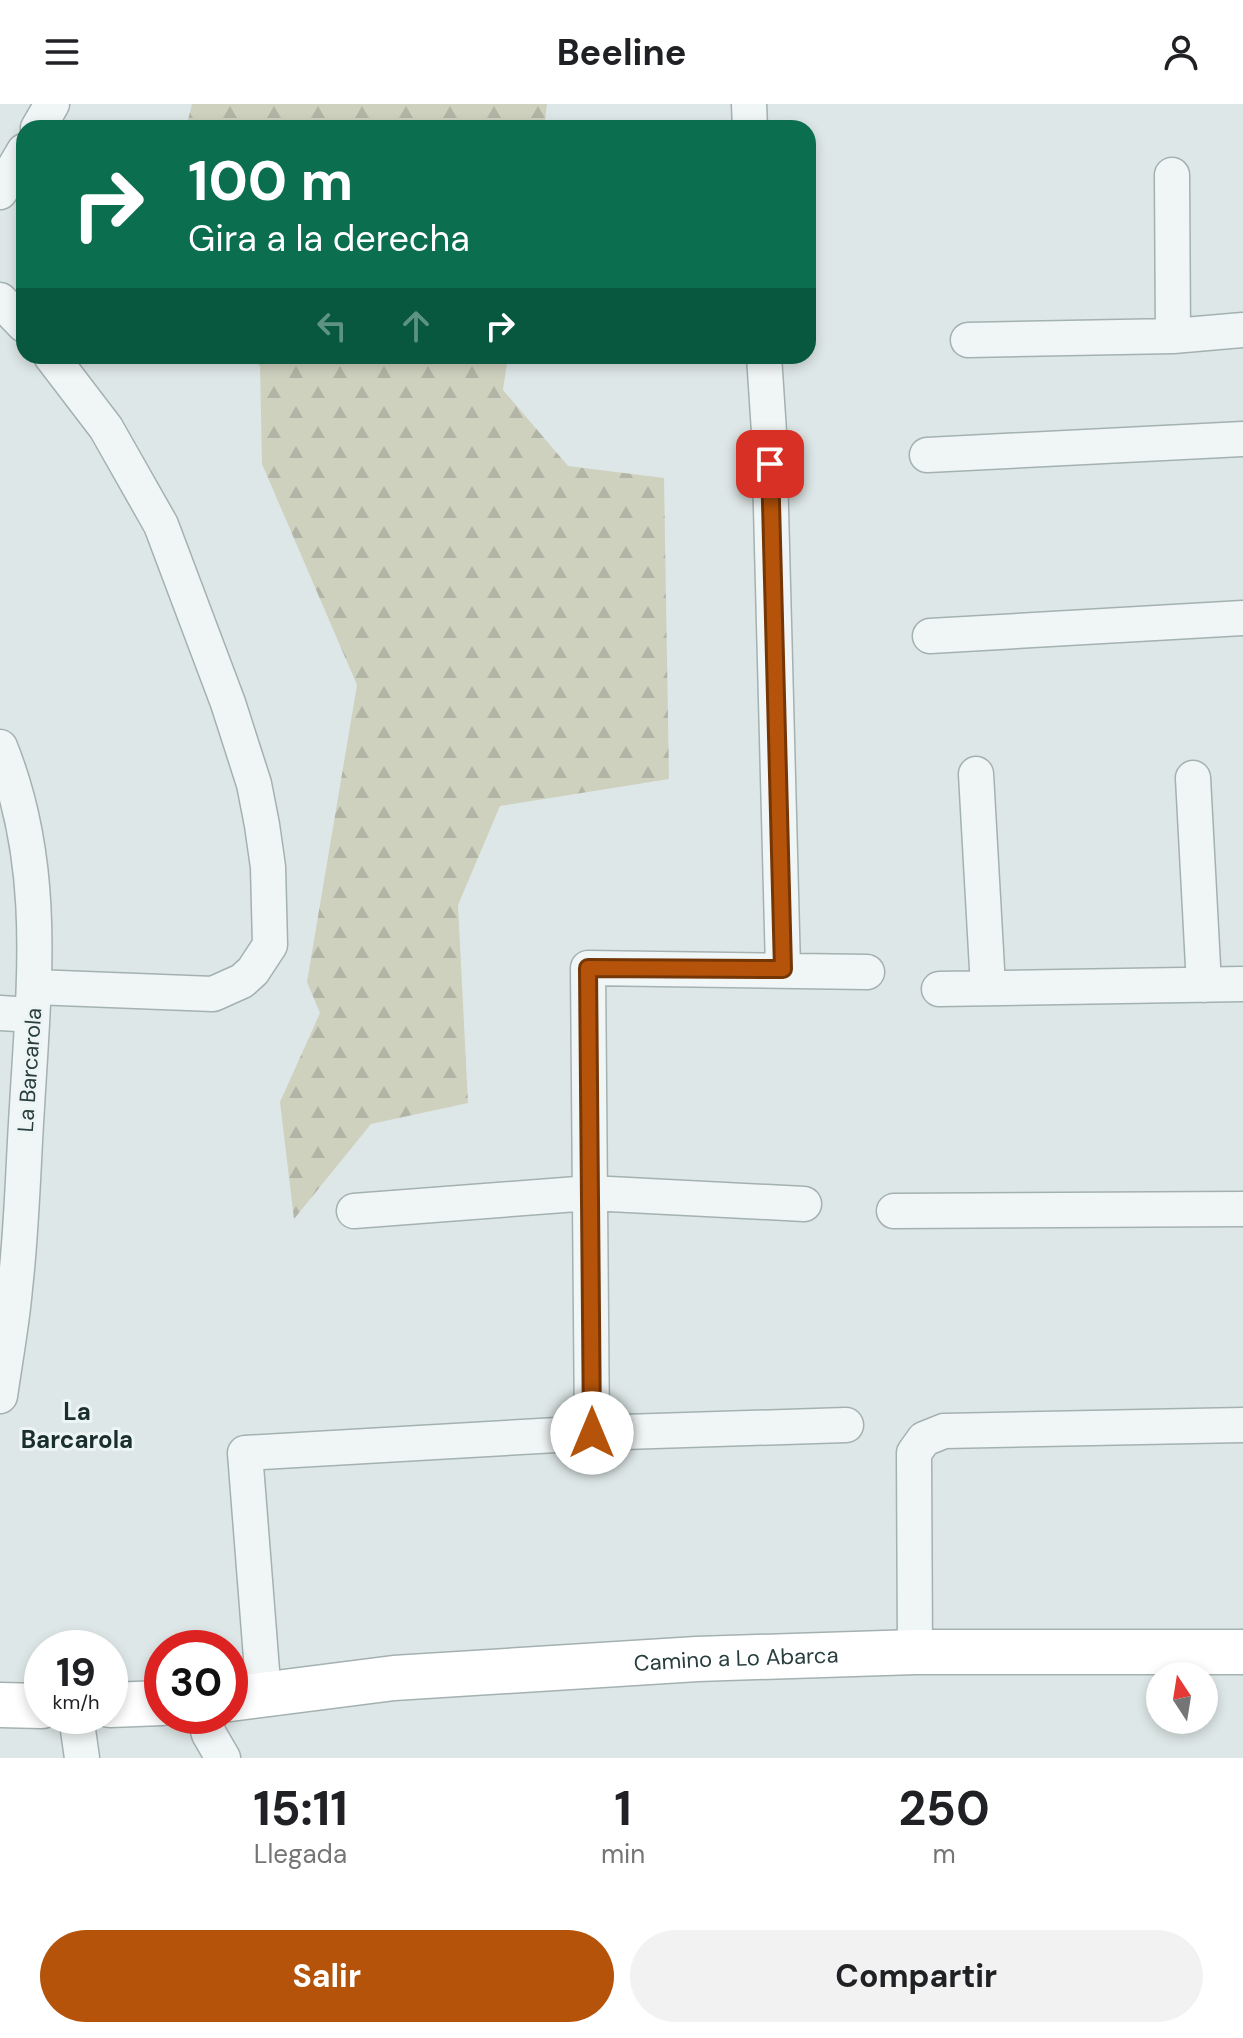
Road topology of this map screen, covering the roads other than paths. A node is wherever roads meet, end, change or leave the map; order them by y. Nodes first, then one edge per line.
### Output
1 (16, 165) edge
2 (1172, 175) dead end
3 (0, 192) edge
4 (0, 300) edge
5 (16, 317) edge
6 (1243, 330) edge
7 (1173, 336) junction
8 (968, 340) dead end
9 (57, 364) edge
10 (765, 364) edge
11 (1243, 439) edge
12 (927, 455) dead end
13 (1243, 618) edge
14 (930, 636) dead end
15 (0, 747) edge
16 (976, 774) dead end
17 (1193, 778) dead end
18 (783, 969) junction
19 (867, 972) dead end
20 (1243, 984) edge
21 (1204, 985) junction
22 (988, 987) junction
23 (939, 989) dead end
24 (22, 1005) edge
25 (590, 1193) junction
26 (804, 1204) dead end
27 (1243, 1209) edge
28 (354, 1211) dead end
29 (894, 1211) dead end
30 (0, 1396) edge
31 (846, 1425) dead end
32 (1243, 1425) edge
33 (592, 1433) junction
34 (246, 1630) edge
35 (915, 1652) junction
36 (1243, 1652) edge
37 (248, 1697) edge
38 (0, 1705) edge
39 (24, 1706) edge
40 (79, 1734) edge
41 (209, 1734) edge
42 (82, 1758) edge
43 (223, 1758) edge

1 - 3 street
2 - 7 street
4 - 5 street
6 - 7 street
7 - 8 street
9 - 24 street
10 - 18 street
11 - 12 street
13 - 14 street
15 - 24 street, La Barcarola
16 - 22 street
17 - 21 street
18 - 19 street
18 - 25 street
20 - 21 street
21 - 22 street
22 - 23 street
24 - 30 street, La Barcarola
25 - 26 street
25 - 28 street
25 - 33 street
27 - 29 street
31 - 33 street
32 - 35 street
33 - 34 street
35 - 36 main road, Camino a Lo Abarca
35 - 37 main road, Camino a Lo Abarca
38 - 39 main road
40 - 42 street
41 - 43 street

